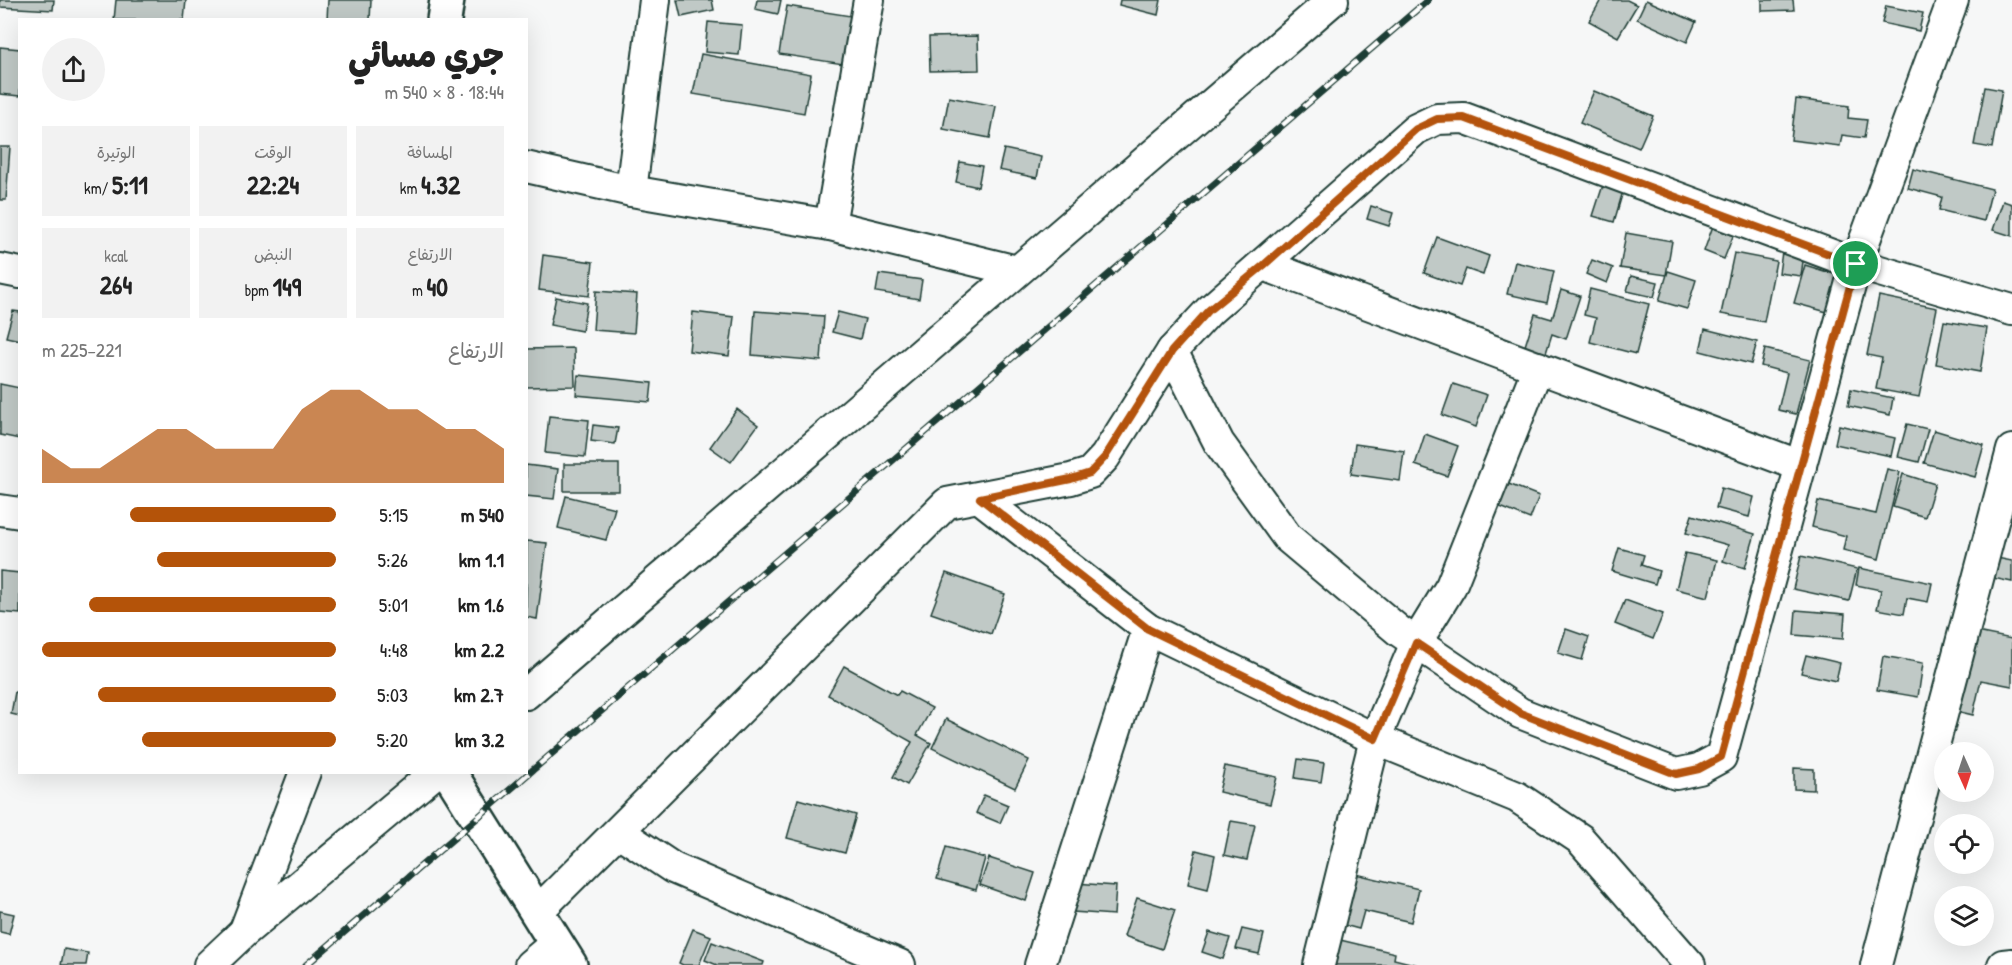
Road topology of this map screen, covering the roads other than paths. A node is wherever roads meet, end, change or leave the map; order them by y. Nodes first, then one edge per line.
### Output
1 (447, 0) edge
2 (655, 0) edge
3 (869, 0) edge
4 (1333, 0) edge
5 (1953, 0) edge
6 (444, 18) edge
7 (528, 167) edge
8 (631, 191) junction
9 (830, 225) junction
10 (1856, 264) junction
11 (1264, 265) junction
12 (0, 269) edge
13 (1017, 271) junction
14 (18, 273) edge
15 (2012, 310) edge
16 (1172, 351) junction
17 (1538, 368) junction
18 (2012, 450) edge
19 (1801, 466) junction
20 (980, 498) junction
21 (0, 510) edge
22 (18, 513) edge
23 (1148, 629) junction
24 (1416, 643) junction
25 (528, 692) edge
26 (1375, 739) junction
27 (304, 774) edge
28 (434, 774) edge
29 (450, 774) edge
30 (619, 832) junction
31 (537, 912) junction
32 (244, 932) junction
33 (563, 954) edge
34 (2012, 964) edge
35 (209, 965) edge
36 (530, 965) edge
37 (900, 965) edge
38 (1040, 965) edge
39 (1319, 965) edge
40 (1690, 965) edge
41 (1876, 965) edge
42 (2003, 965) edge

1 - 6 main road
2 - 8 street
3 - 9 street
4 - 13 street
5 - 10 street
7 - 8 street
8 - 9 street
9 - 13 street
10 - 11 street
10 - 15 street
10 - 19 street
11 - 16 street
11 - 17 street
12 - 14 street
13 - 25 street
16 - 20 street
16 - 24 street
17 - 19 street
17 - 24 street
18 - 41 street
19 - 24 street
20 - 23 street
20 - 30 street
21 - 22 street
23 - 26 street
23 - 38 street
24 - 26 street
26 - 39 street
26 - 40 street
27 - 32 street
28 - 32 street
29 - 31 main road
30 - 31 street
30 - 37 street
31 - 33 main road
32 - 35 street
33 - 36 street
34 - 42 street

